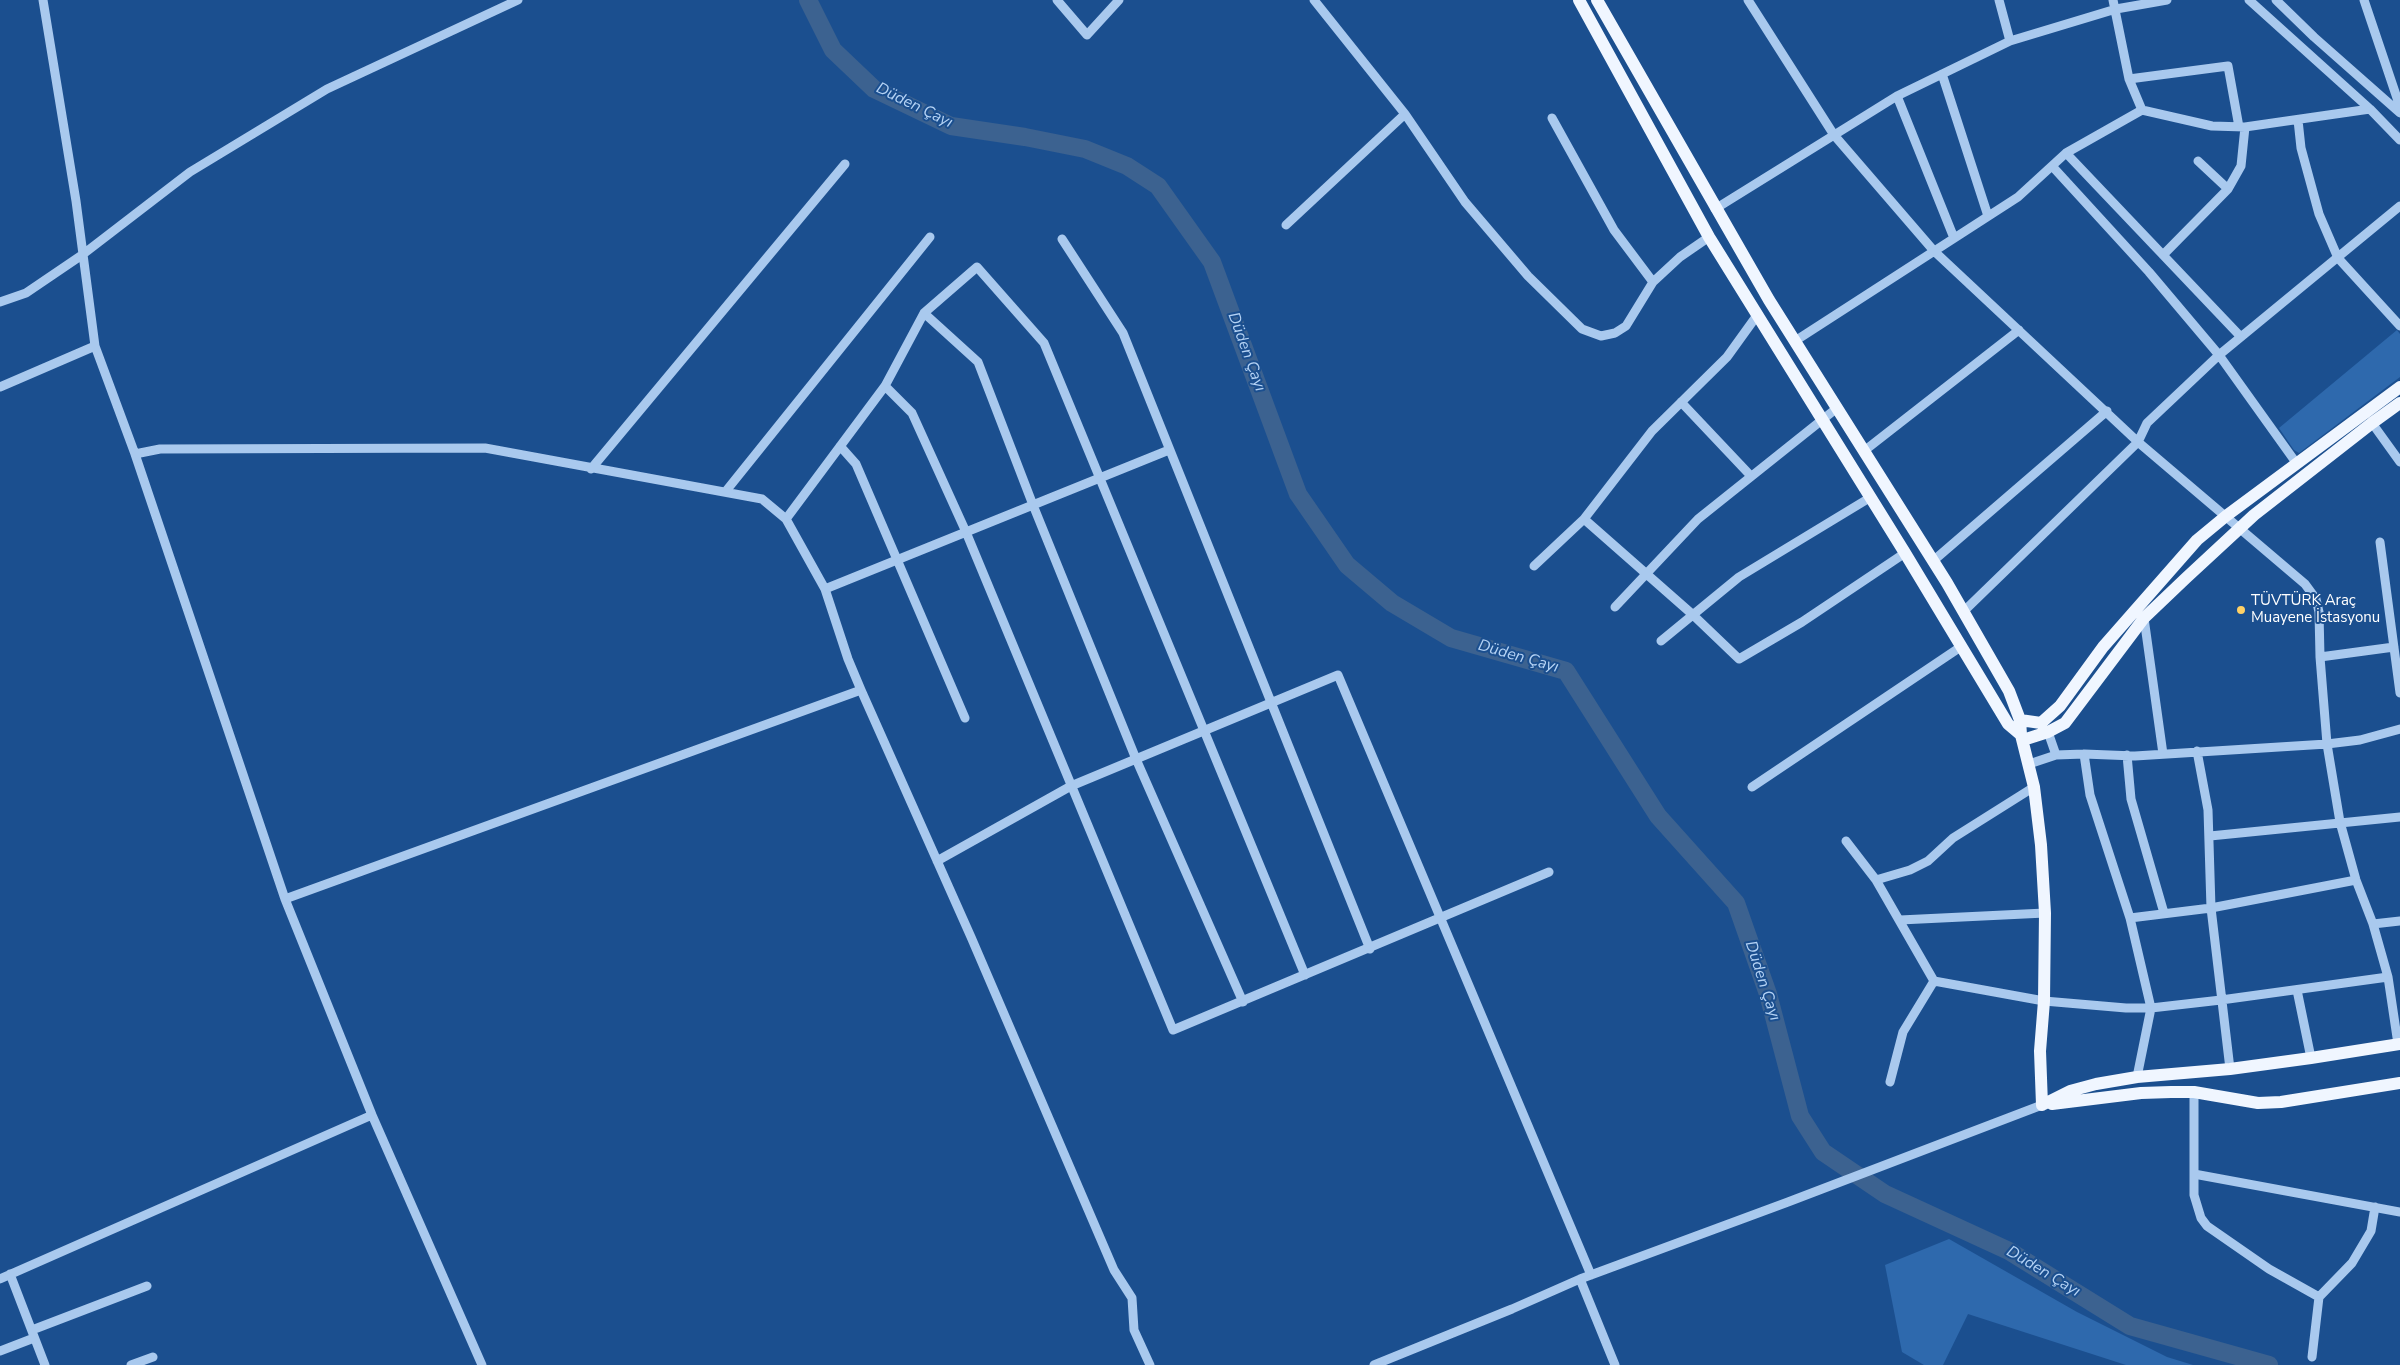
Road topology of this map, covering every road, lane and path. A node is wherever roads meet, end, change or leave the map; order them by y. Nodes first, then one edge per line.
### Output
1 (43, 0) edge
2 (518, 0) edge
3 (1057, 0) edge
4 (1118, 0) edge
5 (1314, 0) edge
6 (1579, 0) edge
7 (1597, 0) edge
8 (1748, 0) edge
9 (1999, 0) edge
10 (2168, 0) edge
11 (2248, 0) edge
12 (2276, 0) edge
13 (2364, 0) edge
14 (2115, 5) edge
15 (2010, 41) junction
16 (1942, 74) junction
17 (2129, 79) junction
18 (1897, 96) junction
19 (2398, 107) edge
20 (2370, 109) junction
21 (2142, 110) junction
22 (1405, 114) junction
23 (1552, 118) dead end
24 (2298, 120) junction
25 (2242, 127) junction
26 (1834, 135) junction
27 (2400, 140) edge
28 (2066, 153) junction
29 (2198, 161) dead end
30 (845, 164) dead end
31 (2052, 166) junction
32 (2228, 189) junction
33 (2400, 206) edge
34 (1715, 209) junction
35 (1988, 216) junction
36 (1286, 225) dead end
37 (1709, 237) junction
38 (930, 238) dead end
39 (1954, 238) junction
40 (1062, 239) dead end
41 (1934, 251) junction
42 (82, 255) junction
43 (2163, 256) junction
44 (2338, 258) junction
45 (1653, 282) junction
46 (0, 302) edge
47 (924, 313) junction
48 (1758, 314) junction
49 (2400, 326) edge
50 (2019, 330) junction
51 (2241, 338) junction
52 (1794, 341) junction
53 (95, 346) junction
54 (2219, 356) junction
55 (885, 386) junction
56 (0, 387) edge
57 (2400, 387) edge
58 (1681, 402) junction
59 (2400, 404) edge
60 (1837, 408) junction
61 (2107, 411) junction
62 (1822, 419) junction
63 (2372, 423) junction
64 (2138, 442) junction
65 (840, 446) junction
66 (1169, 450) junction
67 (1864, 451) junction
68 (135, 454) junction
69 (2400, 462) edge
70 (2297, 464) junction
71 (591, 468) junction
72 (1750, 476) junction
73 (1100, 478) junction
74 (726, 492) junction
75 (1871, 497) junction
76 (1033, 505) junction
77 (2226, 516) junction
78 (786, 519) junction
79 (1584, 519) junction
80 (2239, 528) junction
81 (966, 532) junction
82 (2380, 542) dead end
83 (1905, 552) junction
84 (896, 560) junction
85 (1933, 561) junction
86 (1534, 566) dead end
87 (2170, 569) junction
88 (1646, 574) junction
89 (2186, 578) junction
90 (825, 589) junction
91 (1615, 607) dead end
92 (1963, 612) junction
93 (1692, 614) junction
94 (2144, 618) junction
95 (1661, 641) dead end
96 (1962, 646) junction
97 (2394, 647) junction
98 (2320, 658) junction
99 (861, 690) junction
100 (2400, 693) edge
101 (1271, 703) junction
102 (965, 718) dead end
103 (2020, 720) junction
104 (2045, 728) junction
105 (2400, 729) edge
106 (1204, 730) junction
107 (2023, 738) junction
108 (2327, 744) junction
109 (2197, 751) junction
110 (2084, 754) junction
111 (2163, 754) junction
112 (2056, 755) junction
113 (2127, 755) junction
114 (1136, 759) junction
115 (2029, 764) junction
116 (1071, 786) junction
117 (1752, 787) dead end
118 (2034, 787) junction
119 (2400, 817) edge
120 (2340, 822) junction
121 (2210, 836) junction
122 (1846, 841) dead end
123 (937, 861) junction
124 (1549, 872) dead end
125 (1876, 880) junction
126 (2356, 880) junction
127 (285, 899) junction
128 (2211, 908) junction
129 (2045, 913) junction
130 (2164, 914) junction
131 (2130, 918) junction
132 (1441, 919) junction
133 (1900, 920) junction
134 (2400, 921) edge
135 (2373, 924) junction
136 (1370, 948) junction
137 (1305, 975) junction
138 (2388, 977) junction
139 (1934, 981) junction
140 (2297, 990) junction
141 (2044, 1000) junction
142 (2221, 1000) junction
143 (1243, 1002) junction
144 (2151, 1008) junction
145 (2399, 1044) edge
146 (2311, 1058) junction
147 (2230, 1069) junction
148 (2138, 1078) junction
149 (1890, 1082) dead end
150 (2400, 1083) edge
151 (2194, 1092) junction
152 (2042, 1105) junction
153 (372, 1115) junction
154 (2194, 1174) junction
155 (2375, 1207) junction
156 (2400, 1212) edge
157 (10, 1274) junction
158 (1591, 1275) junction
159 (1580, 1278) junction
160 (0, 1279) edge
161 (147, 1286) dead end
162 (2319, 1297) junction
163 (33, 1334) junction
164 (0, 1351) edge
165 (2312, 1356) dead end
166 (153, 1357) dead end
167 (45, 1365) edge
168 (131, 1365) edge
169 (482, 1365) edge
170 (1150, 1365) edge
171 (1374, 1365) edge
172 (1615, 1365) edge

1 - 42 street
2 - 42 street
3 - 4 street
5 - 22 street
6 - 37 main road
7 - 34 main road
8 - 26 street
9 - 15 street
10 - 14 street
11 - 20 street
12 - 19 street
13 - 19 street
14 - 15 street
14 - 17 street
15 - 16 street
16 - 18 street
16 - 35 street
17 - 21 street
17 - 25 street
18 - 26 street
18 - 39 street
20 - 24 street
20 - 27 street
21 - 25 street
21 - 28 street
22 - 36 street
22 - 45 street
23 - 45 street
24 - 25 street
24 - 44 street
25 - 32 street
26 - 34 street
26 - 41 street
28 - 31 street
28 - 43 street
29 - 32 street
30 - 71 street
31 - 35 street
31 - 54 street
32 - 43 street
33 - 44 street
34 - 52 main road
35 - 39 street
37 - 45 street
37 - 48 main road
38 - 74 street
39 - 41 street
40 - 66 street
41 - 50 street
41 - 52 street
42 - 46 street
42 - 53 street
43 - 51 street
44 - 49 street
44 - 51 street
47 - 55 street
47 - 73 street
47 - 76 street
48 - 58 street
48 - 62 main road
50 - 61 street
50 - 67 street
51 - 54 street
52 - 60 main road
53 - 56 street
53 - 68 street
54 - 64 street
54 - 70 street
55 - 65 street
55 - 81 street
57 - 70 main road
58 - 72 street
58 - 79 street
59 - 63 main road
60 - 62 street
60 - 67 main road
61 - 64 street
61 - 85 street
62 - 72 street
62 - 75 main road
63 - 69 street
63 - 80 main road
64 - 77 street
64 - 92 street
65 - 78 street
65 - 84 street
66 - 73 street
66 - 101 street
67 - 85 main road
68 - 71 street
68 - 127 street
70 - 77 main road
71 - 74 street
72 - 88 street
73 - 76 street
73 - 106 street
74 - 78 street
75 - 83 main road
75 - 93 street
76 - 81 street
76 - 114 street
77 - 80 street
77 - 87 main road
78 - 90 street
79 - 86 street
79 - 88 street
80 - 89 main road
80 - 98 street
81 - 84 street
81 - 116 street
82 - 97 street
83 - 93 street
83 - 96 main road
84 - 90 street
84 - 102 street
85 - 92 main road
87 - 89 street
87 - 104 main road
88 - 91 street
88 - 93 street
89 - 94 main road
90 - 99 street
92 - 103 main road
93 - 95 street
94 - 104 main road
94 - 111 street
96 - 107 main road
96 - 117 street
97 - 98 street
97 - 100 street
98 - 108 street
99 - 123 street
99 - 127 street
101 - 106 street
101 - 132 street
101 - 136 street
103 - 104 main road
103 - 107 main road
104 - 107 main road
104 - 112 street
105 - 108 street
106 - 114 street
106 - 137 street
107 - 115 main road
108 - 109 street
108 - 120 street
109 - 111 street
109 - 121 street
110 - 112 street
110 - 113 street
110 - 131 street
111 - 113 street
112 - 115 street
113 - 130 street
114 - 116 street
114 - 143 street
115 - 118 main road
116 - 123 street
116 - 143 street
118 - 125 street
118 - 129 main road
119 - 120 street
120 - 121 street
120 - 126 street
121 - 128 street
122 - 125 street
123 - 170 street
124 - 132 street
125 - 133 street
126 - 128 street
126 - 135 street
127 - 153 street
128 - 130 street
128 - 142 street
129 - 133 street
129 - 141 main road
130 - 131 street
131 - 144 street
132 - 136 street
132 - 158 street
133 - 139 street
134 - 135 street
135 - 138 street
136 - 137 street
137 - 143 street
138 - 140 street
138 - 145 street
139 - 141 street
139 - 149 street
140 - 142 street
140 - 146 street
141 - 144 street
141 - 152 main road
142 - 144 street
142 - 147 street
144 - 148 street
145 - 146 main road
146 - 147 main road
147 - 148 main road
148 - 152 main road
150 - 151 main road
151 - 152 main road
151 - 154 street
152 - 158 street
153 - 157 street
153 - 169 street
154 - 155 street
154 - 162 street
155 - 156 street
155 - 162 street
157 - 160 street
157 - 163 street
158 - 159 street
159 - 171 street
159 - 172 street
161 - 163 street
162 - 165 street
163 - 164 street
163 - 167 street
166 - 168 street

